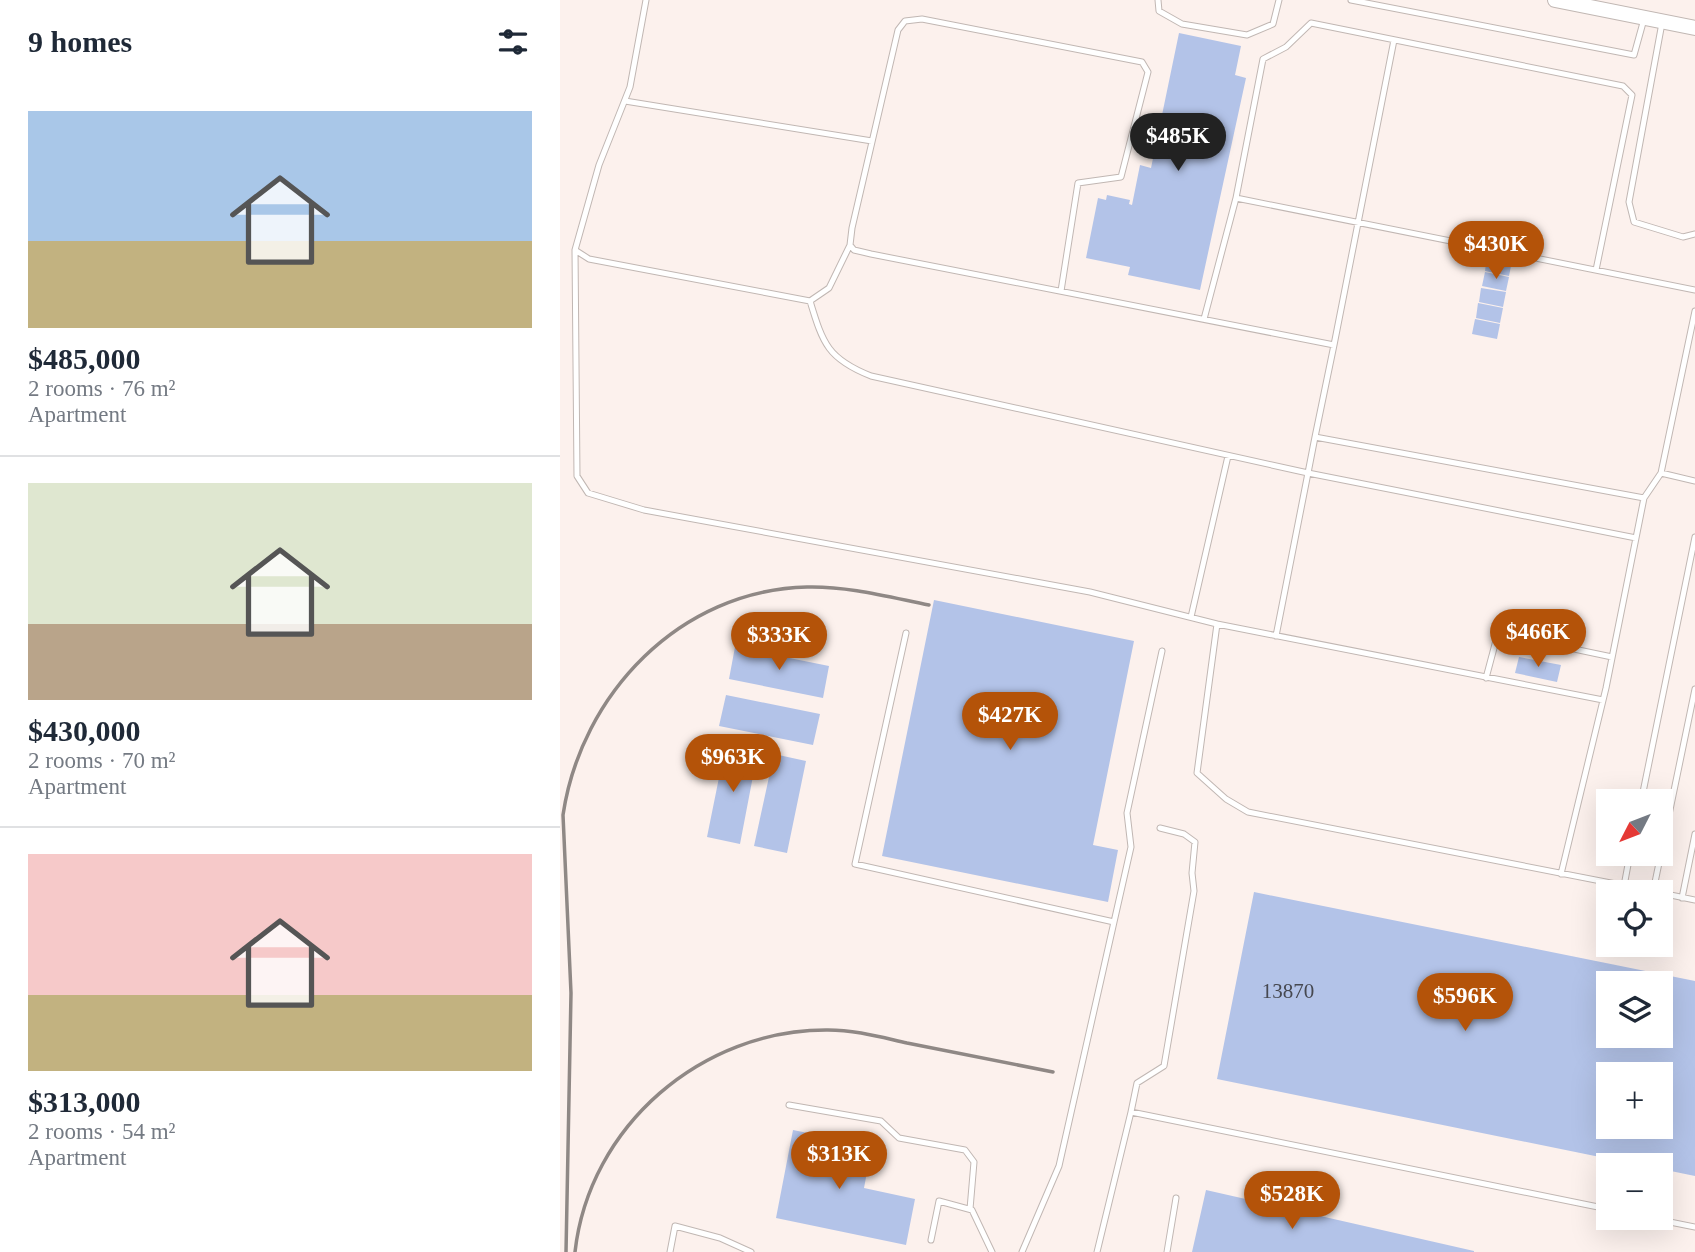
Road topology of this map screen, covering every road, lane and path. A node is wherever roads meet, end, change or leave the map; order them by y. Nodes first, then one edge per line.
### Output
1 (646, 0) edge
2 (1158, 0) edge
3 (1279, 0) edge
4 (1352, 0) edge
5 (1555, 0) edge
6 (1644, 18) junction
7 (1662, 22) junction
8 (1695, 28) edge
9 (1394, 40) junction
10 (625, 101) junction
11 (872, 141) junction
12 (1236, 198) junction
13 (1356, 222) junction
14 (1695, 234) edge
15 (850, 245) junction
16 (575, 250) junction
17 (1597, 271) junction
18 (1695, 290) edge
19 (1061, 291) junction
20 (810, 301) junction
21 (1695, 311) edge
22 (1204, 319) junction
23 (1334, 345) junction
24 (1315, 437) junction
25 (1228, 456) junction
26 (1308, 473) junction
27 (1661, 473) junction
28 (1695, 481) edge
29 (1644, 498) junction
30 (1695, 537) edge
31 (1636, 538) junction
32 (1191, 617) junction
33 (1217, 624) junction
34 (906, 632) dead end
35 (1276, 636) junction
36 (1162, 651) dead end
37 (1612, 657) junction
38 (1486, 678) junction
39 (1695, 689) edge
40 (1602, 700) junction
41 (1644, 789) edge
42 (1160, 828) dead end
43 (1695, 834) edge
44 (1562, 874) junction
45 (1659, 880) edge
46 (1596, 881) edge
47 (1673, 896) edge
48 (1682, 898) junction
49 (1695, 900) edge
50 (1114, 922) junction
51 (789, 1105) dead end
52 (1131, 1112) junction
53 (1176, 1198) dead end
54 (1596, 1207) edge
55 (970, 1209) junction
56 (1673, 1223) edge
57 (1695, 1227) edge
58 (931, 1240) dead end
59 (670, 1252) edge
60 (751, 1252) edge
61 (992, 1252) edge
62 (1021, 1252) edge
63 (1097, 1252) edge
64 (1167, 1252) edge

1 - 10 lane
2 - 3 lane
4 - 6 lane
5 - 6 street
6 - 7 street
7 - 8 street
7 - 14 lane
9 - 12 lane
9 - 13 lane
9 - 17 lane
10 - 11 lane
10 - 16 lane
11 - 15 lane
11 - 19 lane
12 - 13 lane
12 - 22 lane
13 - 17 lane
13 - 23 lane
15 - 19 lane
15 - 20 lane
16 - 20 lane
16 - 32 lane
17 - 18 lane
19 - 22 lane
20 - 25 lane
21 - 27 lane
22 - 23 lane
23 - 24 lane
24 - 26 lane
24 - 29 lane
25 - 26 lane
25 - 32 lane
26 - 31 lane
26 - 35 lane
27 - 28 lane
27 - 29 lane
29 - 31 lane
30 - 41 lane
31 - 37 lane
32 - 33 lane
33 - 35 lane
33 - 44 lane
34 - 50 lane
35 - 38 lane
36 - 50 lane
37 - 38 lane
37 - 40 lane
38 - 40 lane
39 - 45 lane
40 - 44 lane
42 - 52 lane
43 - 48 lane
44 - 46 lane
47 - 48 lane
48 - 49 lane
50 - 62 lane
51 - 55 lane
52 - 54 lane
52 - 63 lane
53 - 64 lane
55 - 58 lane
55 - 61 lane
56 - 57 lane
59 - 60 lane

